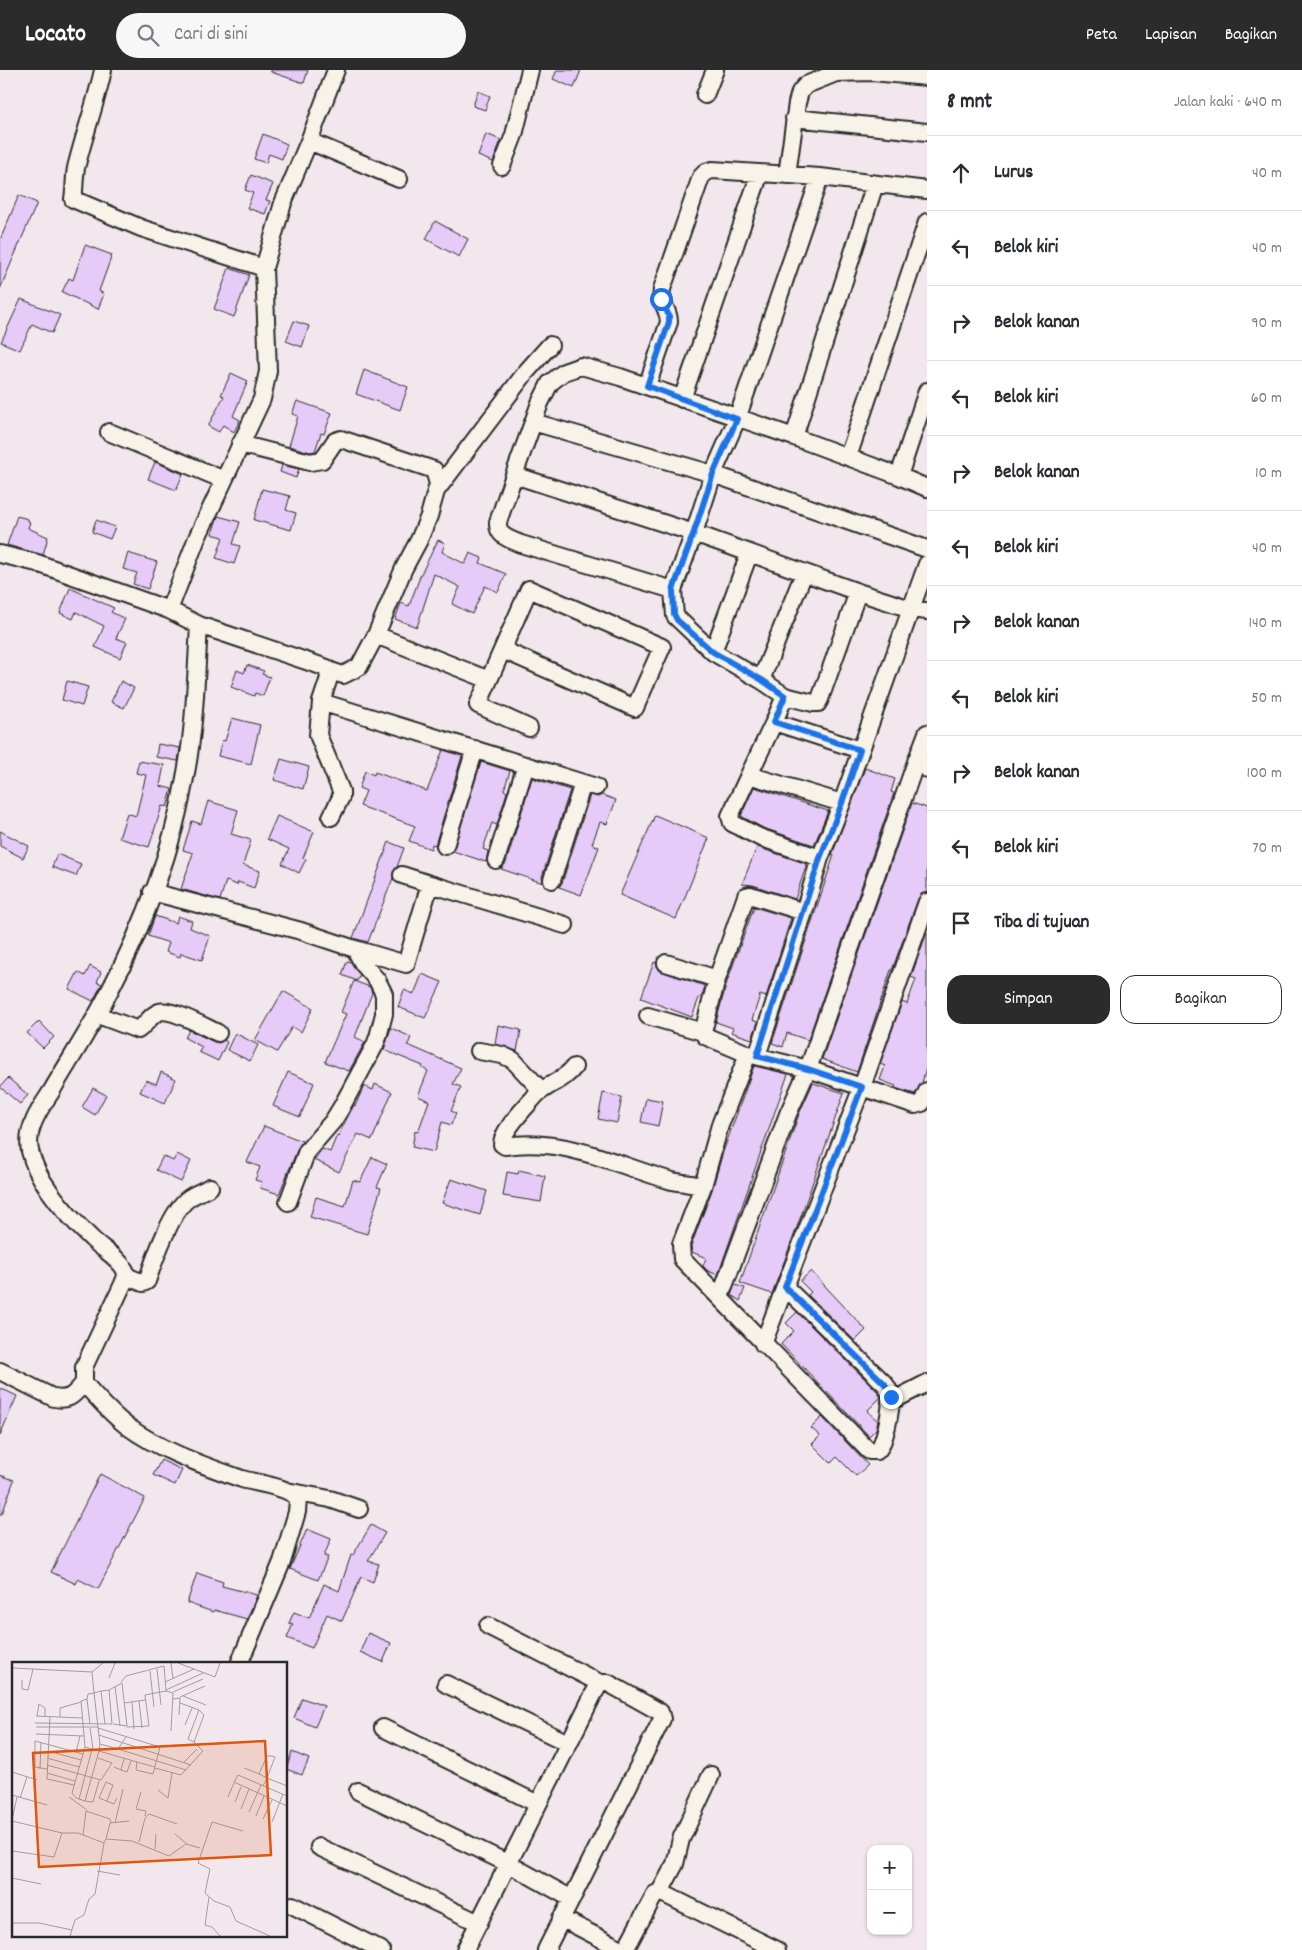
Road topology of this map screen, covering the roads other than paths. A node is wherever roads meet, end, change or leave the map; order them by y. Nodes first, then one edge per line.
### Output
1 (103, 70) edge
2 (336, 70) edge
3 (530, 70) edge
4 (715, 70) edge
5 (927, 77) edge
6 (705, 95) dead end
7 (794, 118) junction
8 (927, 132) edge
9 (309, 141) junction
10 (502, 166) dead end
11 (760, 173) junction
12 (787, 175) junction
13 (820, 178) junction
14 (399, 179) dead end
15 (875, 184) junction
16 (927, 190) edge
17 (927, 222) edge
18 (264, 268) junction
19 (550, 345) dead end
20 (647, 386) junction
21 (927, 391) edge
22 (682, 400) junction
23 (737, 419) junction
24 (533, 422) junction
25 (922, 423) edge
26 (109, 432) dead end
27 (794, 437) junction
28 (240, 444) junction
29 (848, 457) junction
30 (713, 474) junction
31 (514, 475) junction
32 (899, 476) junction
33 (224, 480) junction
34 (927, 488) edge
35 (436, 491) junction
36 (694, 532) junction
37 (927, 549) edge
38 (0, 554) edge
39 (749, 554) junction
40 (927, 564) edge
41 (804, 573) junction
42 (673, 590) junction
43 (858, 592) junction
44 (169, 610) junction
45 (919, 610) edge
46 (199, 624) junction
47 (376, 635) junction
48 (503, 650) junction
49 (713, 652) junction
50 (328, 670) junction
51 (489, 680) junction
52 (762, 680) junction
53 (785, 696) junction
54 (321, 702) junction
55 (774, 722) junction
56 (529, 728) dead end
57 (927, 733) edge
58 (475, 748) junction
59 (860, 750) junction
60 (526, 764) junction
61 (922, 764) edge
62 (749, 775) junction
63 (842, 803) junction
64 (331, 817) dead end
65 (445, 846) dead end
66 (820, 858) junction
67 (496, 860) dead end
68 (402, 875) dead end
69 (552, 880) dead end
70 (430, 884) junction
71 (152, 892) junction
72 (927, 902) edge
73 (804, 912) junction
74 (565, 926) dead end
75 (355, 949) junction
76 (666, 963) dead end
77 (717, 979) junction
78 (98, 1015) junction
79 (648, 1016) dead end
80 (703, 1032) junction
81 (218, 1033) dead end
82 (479, 1051) dead end
83 (752, 1055) junction
84 (574, 1067) dead end
85 (808, 1069) junction
86 (862, 1087) junction
87 (541, 1090) junction
88 (927, 1091) edge
89 (703, 1186) junction
90 (210, 1187) dead end
91 (288, 1202) dead end
92 (126, 1276) junction
93 (785, 1287) junction
94 (720, 1297) junction
95 (764, 1344) junction
96 (0, 1371) edge
97 (84, 1383) junction
98 (927, 1383) edge
99 (890, 1402) junction
100 (292, 1492) junction
101 (359, 1509) dead end
102 (488, 1626) dead end
103 (240, 1662) edge
104 (600, 1683) junction
105 (446, 1684) dead end
106 (382, 1728) dead end
107 (568, 1743) junction
108 (710, 1775) dead end
109 (358, 1791) dead end
110 (538, 1804) junction
111 (319, 1847) dead end
112 (509, 1864) junction
113 (660, 1892) junction
114 (572, 1899) junction
115 (292, 1905) dead end
116 (561, 1918) junction
117 (479, 1923) junction
118 (381, 1950) edge
119 (465, 1950) edge
120 (546, 1950) edge
121 (624, 1950) edge
122 (777, 1950) edge

1 - 18 street
2 - 9 street
3 - 10 street
4 - 6 street
5 - 7 street
7 - 8 street
7 - 12 street
9 - 14 street
9 - 18 street
11 - 12 street
11 - 20 street
11 - 22 street
12 - 13 street
13 - 15 street
13 - 23 street
15 - 16 street
15 - 27 street
17 - 29 street
18 - 28 street
19 - 35 street
20 - 22 street
20 - 24 street
21 - 25 street
22 - 23 street
23 - 27 street
23 - 30 street
24 - 30 street
24 - 31 street
25 - 32 street
26 - 33 street
27 - 29 street
28 - 33 street
28 - 35 street
29 - 32 street
30 - 36 street
30 - 37 street
31 - 36 street
31 - 42 street
32 - 34 street
33 - 44 street
35 - 47 street
36 - 39 street
36 - 42 street
38 - 44 street
39 - 41 street
39 - 49 street
40 - 45 street
41 - 43 street
41 - 52 street
42 - 49 street
43 - 45 street
43 - 53 street
44 - 46 street
45 - 59 street
46 - 50 street
46 - 71 street
47 - 50 street
47 - 51 street
48 - 48 street
48 - 51 street
49 - 52 street
50 - 54 street
51 - 56 street
52 - 53 street
53 - 55 street
54 - 58 street
54 - 64 street
55 - 59 street
55 - 62 street
57 - 61 street
58 - 60 street
58 - 65 street
59 - 63 street
60 - 67 street
60 - 69 street
61 - 85 street
62 - 63 street
62 - 66 street
63 - 66 street
66 - 73 street
68 - 70 street
70 - 74 street
70 - 75 street
71 - 75 street
71 - 78 street
72 - 86 street
73 - 77 street
73 - 83 street
75 - 91 street
76 - 77 street
77 - 80 street
78 - 81 street
78 - 92 street
79 - 80 street
80 - 83 street
82 - 87 street
83 - 85 street
83 - 89 street
84 - 87 street
85 - 86 street
85 - 94 street
86 - 88 street
86 - 93 street
87 - 89 street
89 - 94 street
90 - 92 street
92 - 97 street
93 - 95 street
93 - 99 street
94 - 95 street
95 - 99 street
96 - 97 street
97 - 100 street
98 - 99 street
100 - 101 street
100 - 103 street
102 - 104 street
104 - 107 street
104 - 114 street
105 - 107 street
106 - 110 street
107 - 110 street
108 - 113 street
109 - 112 street
110 - 112 street
111 - 117 street
112 - 114 street
112 - 117 street
113 - 121 street
113 - 122 street
114 - 116 street
115 - 118 street
116 - 120 street
116 - 121 street
117 - 119 street

